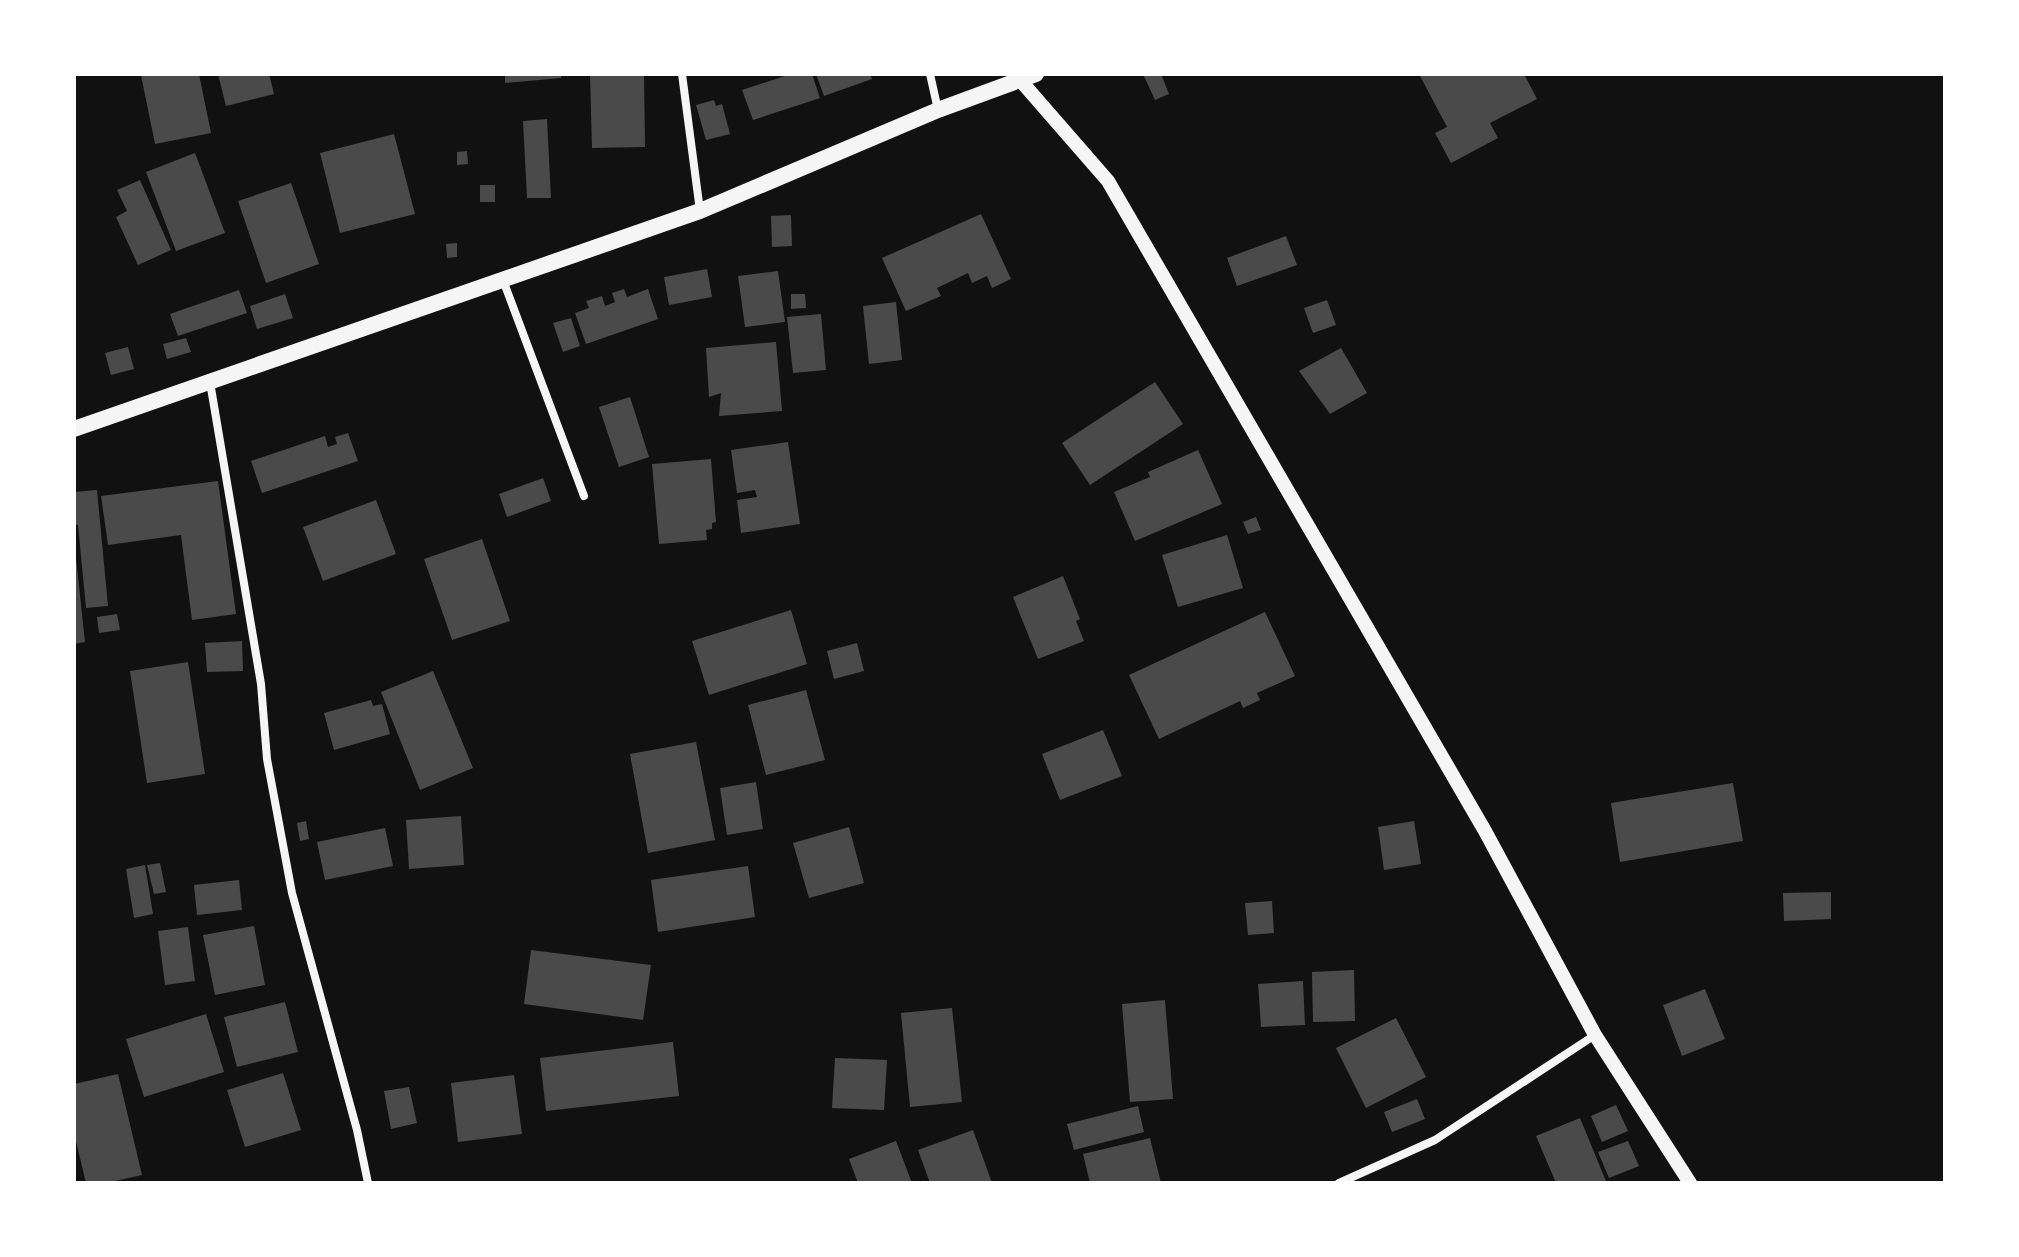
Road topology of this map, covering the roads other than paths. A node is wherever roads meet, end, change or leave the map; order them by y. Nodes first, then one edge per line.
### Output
1 (682, 74) edge
2 (930, 74) edge
3 (1029, 77) edge
4 (938, 110) junction
5 (700, 211) junction
6 (503, 280) junction
7 (210, 382) junction
8 (74, 429) edge
9 (584, 496) dead end
10 (1595, 1035) junction
11 (368, 1183) edge
12 (1339, 1183) edge
13 (1690, 1183) edge

1 - 5 street
2 - 4 street
3 - 4 main road
3 - 10 street
4 - 5 main road
5 - 6 main road
6 - 7 main road
6 - 9 street
7 - 8 main road
7 - 11 street
10 - 12 street
10 - 13 street

